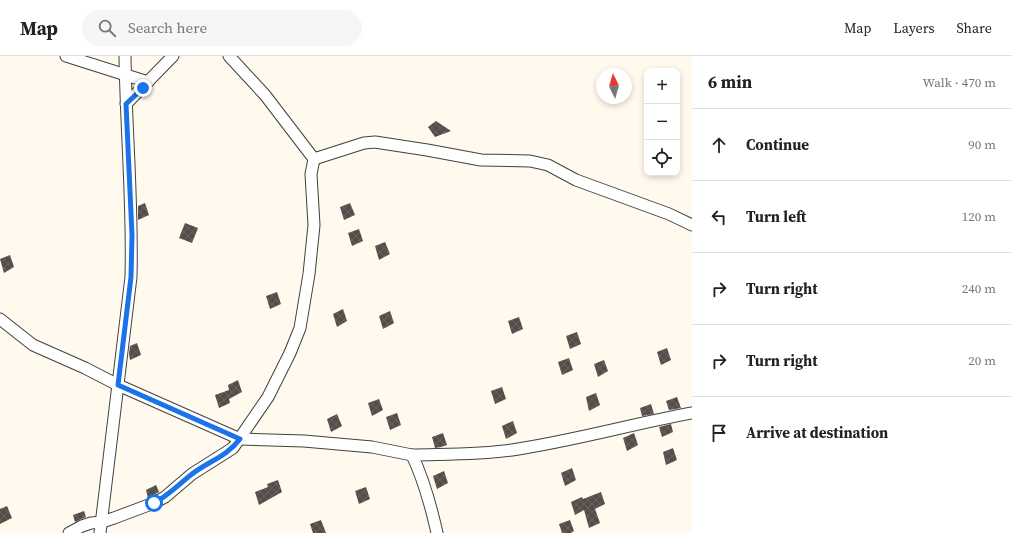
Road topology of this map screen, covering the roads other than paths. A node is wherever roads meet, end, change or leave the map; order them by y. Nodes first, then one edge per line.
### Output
1 (66, 56) edge
2 (125, 56) edge
3 (173, 56) edge
4 (229, 56) edge
5 (125, 74) junction
6 (148, 82) junction
7 (126, 104) junction
8 (314, 159) junction
9 (692, 225) edge
10 (0, 319) edge
11 (118, 385) junction
12 (692, 413) edge
13 (240, 439) junction
14 (412, 455) junction
15 (101, 528) edge
16 (69, 533) edge
17 (437, 533) edge

1 - 5 street
2 - 5 street
3 - 6 street
4 - 8 street
5 - 6 street
5 - 7 street
6 - 7 street
7 - 11 street
8 - 9 street
8 - 13 street
10 - 11 street
11 - 13 street
11 - 15 street
12 - 14 street
13 - 14 street
13 - 15 street
14 - 17 street
15 - 16 street

